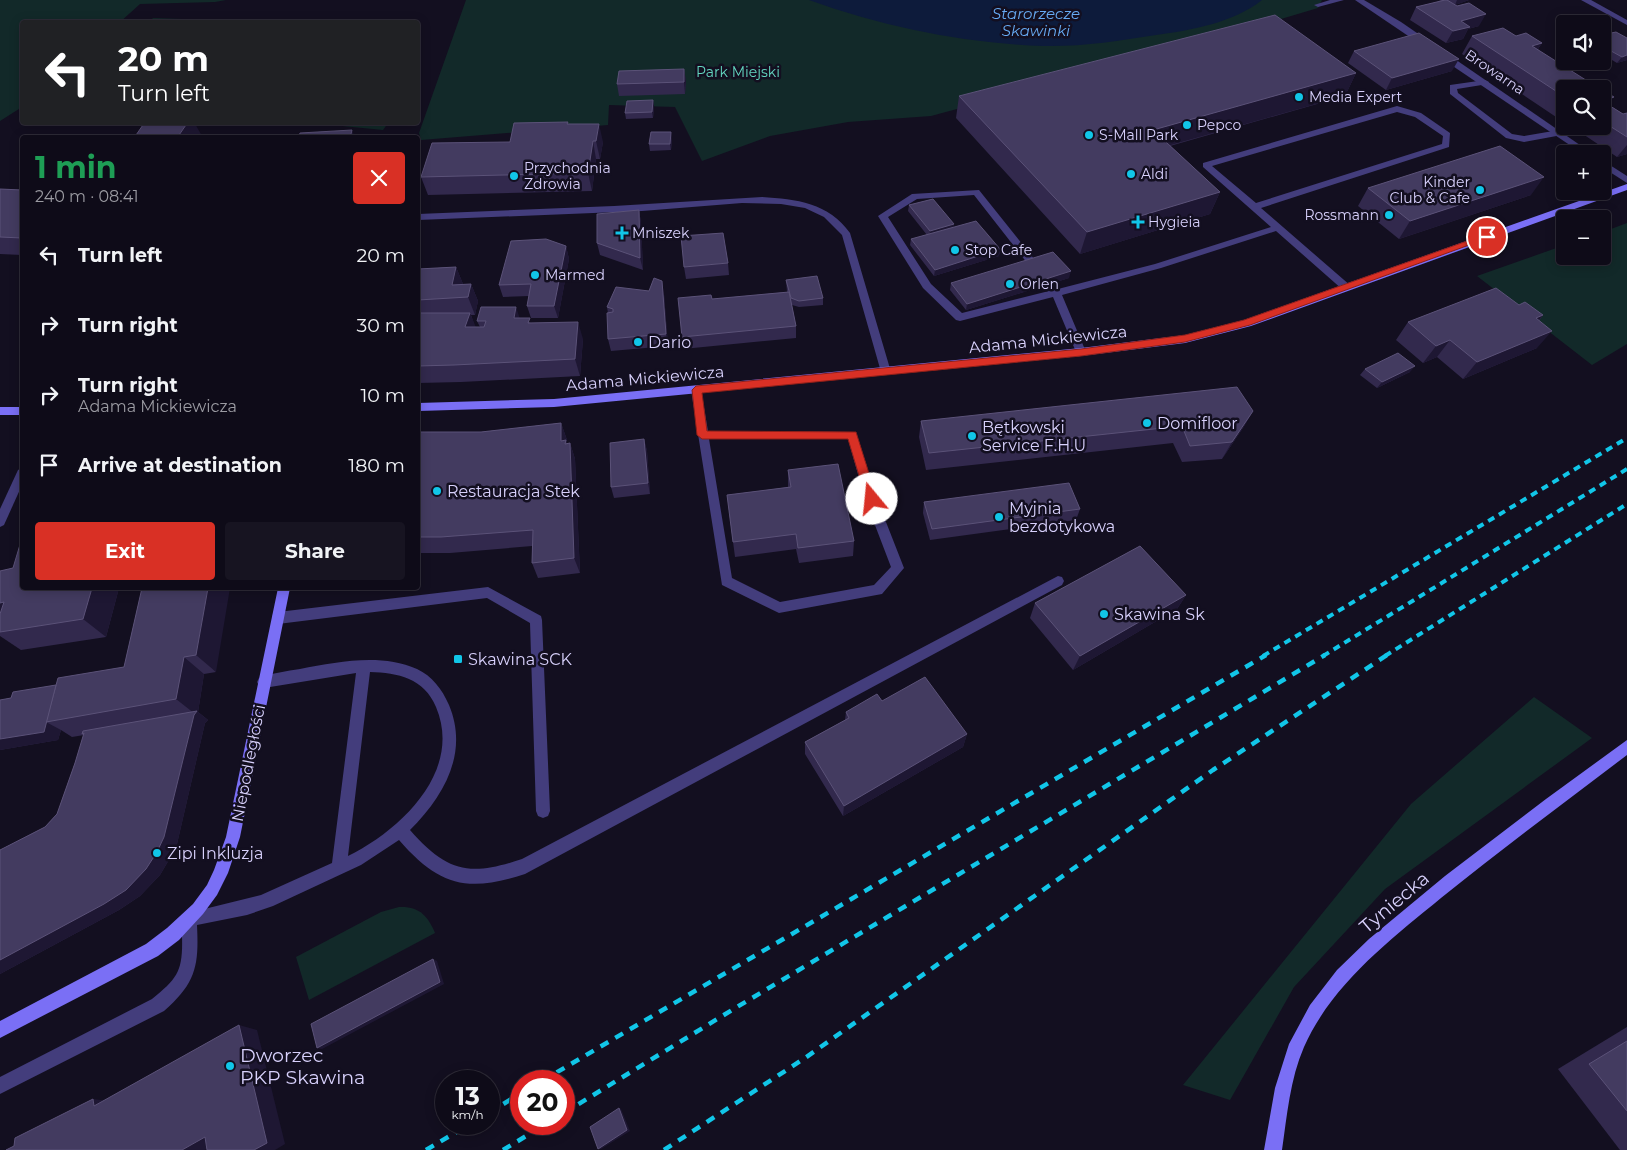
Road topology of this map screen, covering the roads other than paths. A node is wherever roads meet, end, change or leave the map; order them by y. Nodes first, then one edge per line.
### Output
1 (1340, 0) edge
2 (1359, 0) edge
3 (1585, 0) edge
4 (1318, 5) dead end
5 (1627, 23) edge
6 (1485, 82) junction
7 (1556, 131) edge
8 (1556, 134) edge
9 (1562, 135) edge
10 (1576, 145) edge
11 (1611, 169) edge
12 (1627, 180) edge
13 (1627, 187) edge
14 (1254, 207) junction
15 (420, 217) edge
16 (1277, 228) junction
17 (1347, 288) junction
18 (1056, 293) junction
19 (1081, 352) junction
20 (886, 372) junction
21 (696, 390) junction
22 (420, 407) edge
23 (20, 411) edge
24 (0, 412) edge
25 (702, 435) junction
26 (20, 477) edge
27 (0, 522) edge
28 (1058, 581) dead end
29 (284, 590) edge
30 (278, 618) junction
31 (364, 666) junction
32 (264, 682) junction
33 (1627, 747) edge
34 (543, 811) dead end
35 (400, 830) junction
36 (339, 866) junction
37 (188, 919) junction
38 (0, 1030) edge
39 (0, 1086) edge
40 (1273, 1150) edge

1 - 4 street
2 - 6 street, Browarna
3 - 5 street
6 - 7 street, Browarna
6 - 8 street
9 - 10 street, Browarna
11 - 12 street
13 - 17 main road, Adama Mickiewicza
14 - 14 street
14 - 16 street
15 - 20 street
16 - 17 street
16 - 18 street
17 - 19 main road, Adama Mickiewicza
18 - 18 street
18 - 19 street
19 - 20 main road, Adama Mickiewicza
20 - 21 main road, Adama Mickiewicza
21 - 22 main road, Adama Mickiewicza
21 - 25 street
23 - 24 main road
25 - 25 street
26 - 27 street
28 - 35 street
29 - 30 main road, Niepodległości
30 - 32 main road, Niepodległości
30 - 34 street
31 - 32 street
31 - 35 street
31 - 36 street
32 - 37 main road, Niepodległości
33 - 40 main road, Tyniecka
35 - 36 street
36 - 37 street
37 - 38 main road, Niepodległości
37 - 39 street

